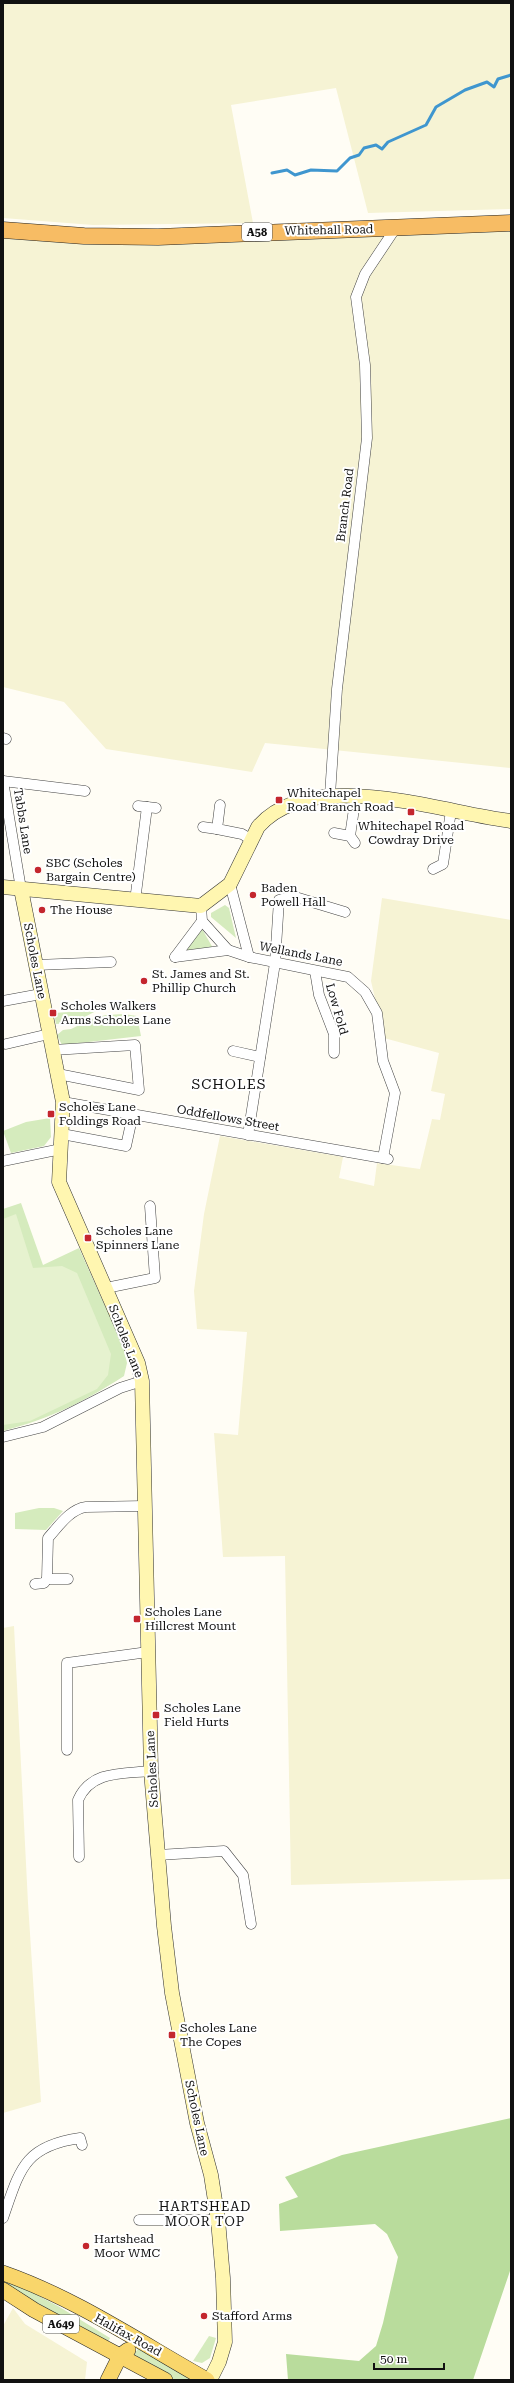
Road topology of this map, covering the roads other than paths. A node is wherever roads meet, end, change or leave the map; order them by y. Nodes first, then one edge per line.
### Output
1 (511, 223) edge
2 (395, 229) junction
3 (3, 230) edge
4 (3, 781) edge
5 (85, 791) dead end
6 (330, 795) junction
7 (356, 795) junction
8 (220, 805) dead end
9 (147, 807) dead end
10 (451, 811) junction
11 (511, 820) edge
12 (203, 827) dead end
13 (217, 829) junction
14 (334, 833) dead end
15 (252, 840) junction
16 (433, 869) dead end
17 (230, 884) junction
18 (3, 887) edge
19 (21, 889) junction
20 (135, 901) junction
21 (201, 906) junction
22 (345, 912) dead end
23 (202, 921) junction
24 (228, 950) junction
25 (249, 957) junction
26 (111, 962) dead end
27 (275, 963) junction
28 (36, 965) junction
29 (315, 971) junction
30 (41, 994) junction
31 (3, 1001) edge
32 (50, 1034) junction
33 (6, 1044) dead end
34 (53, 1050) junction
35 (233, 1051) dead end
36 (334, 1053) dead end
37 (260, 1056) junction
38 (58, 1074) junction
39 (63, 1102) junction
40 (133, 1114) junction
41 (62, 1134) junction
42 (248, 1135) junction
43 (61, 1149) junction
44 (386, 1158) joint
45 (3, 1161) edge
46 (150, 1206) dead end
47 (106, 1288) junction
48 (142, 1381) junction
49 (3, 1437) edge
50 (144, 1506) junction
51 (47, 1579) junction
52 (68, 1579) dead end
53 (35, 1584) dead end
54 (148, 1652) junction
55 (67, 1750) dead end
56 (151, 1771) junction
57 (158, 1855) junction
58 (79, 1857) dead end
59 (251, 1924) dead end
60 (82, 2145) dead end
61 (3, 2218) edge
62 (139, 2220) dead end
63 (218, 2220) junction
64 (3, 2273) edge
65 (3, 2290) edge
66 (75, 2305) junction
67 (140, 2342) junction
68 (120, 2356) junction
69 (108, 2380) edge
70 (165, 2380) edge
71 (207, 2380) edge
72 (210, 2380) edge

1 - 2 highway, Whitehall Road / A58
2 - 3 highway, Whitehall Road / A58
2 - 6 street, Branch Road
4 - 5 street
4 - 19 street, Tabbs Lane
6 - 7 main road
6 - 15 main road
7 - 10 main road
7 - 14 street
8 - 13 street
9 - 20 street
10 - 11 main road
10 - 16 street
12 - 13 street
13 - 15 street
15 - 17 main road
17 - 21 main road
17 - 25 street
18 - 19 main road
19 - 20 main road
19 - 28 main road, Scholes Lane
20 - 21 main road
21 - 23 street
22 - 27 street
23 - 24 street
23 - 24 street, Wellands Lane
24 - 25 street, Wellands Lane
25 - 27 street, Wellands Lane
26 - 28 street
27 - 29 street, Wellands Lane
27 - 37 street
28 - 30 main road, Scholes Lane
29 - 36 street, Low Fold
29 - 44 street, Wellands Lane
30 - 31 street
30 - 32 main road, Scholes Lane
32 - 33 street
32 - 34 main road, Scholes Lane
34 - 38 main road, Scholes Lane
34 - 38 street
35 - 37 street
37 - 42 street
38 - 39 main road, Scholes Lane
39 - 40 street, Oddfellows Street
39 - 41 main road, Scholes Lane
40 - 41 street
40 - 42 street, Oddfellows Street
41 - 43 main road, Scholes Lane
42 - 44 street, Oddfellows Street
43 - 45 street
43 - 47 main road, Scholes Lane
46 - 47 street
47 - 48 main road, Scholes Lane
48 - 49 street
48 - 50 main road, Scholes Lane
50 - 51 street
50 - 54 main road, Scholes Lane
51 - 52 street
51 - 53 street
54 - 55 street
54 - 56 main road, Scholes Lane
56 - 57 main road, Scholes Lane
56 - 58 street
57 - 59 street
57 - 63 main road, Scholes Lane
60 - 61 street
62 - 63 street
63 - 72 main road, Scholes Lane
64 - 66 main road, Halifax Road / A649
65 - 68 main road, Halifax Road / A649
66 - 67 main road, Halifax Road / A649
66 - 68 main road
67 - 68 main road
67 - 71 main road, Halifax Road / A649
68 - 69 main road
68 - 70 main road, Halifax Road / A649

